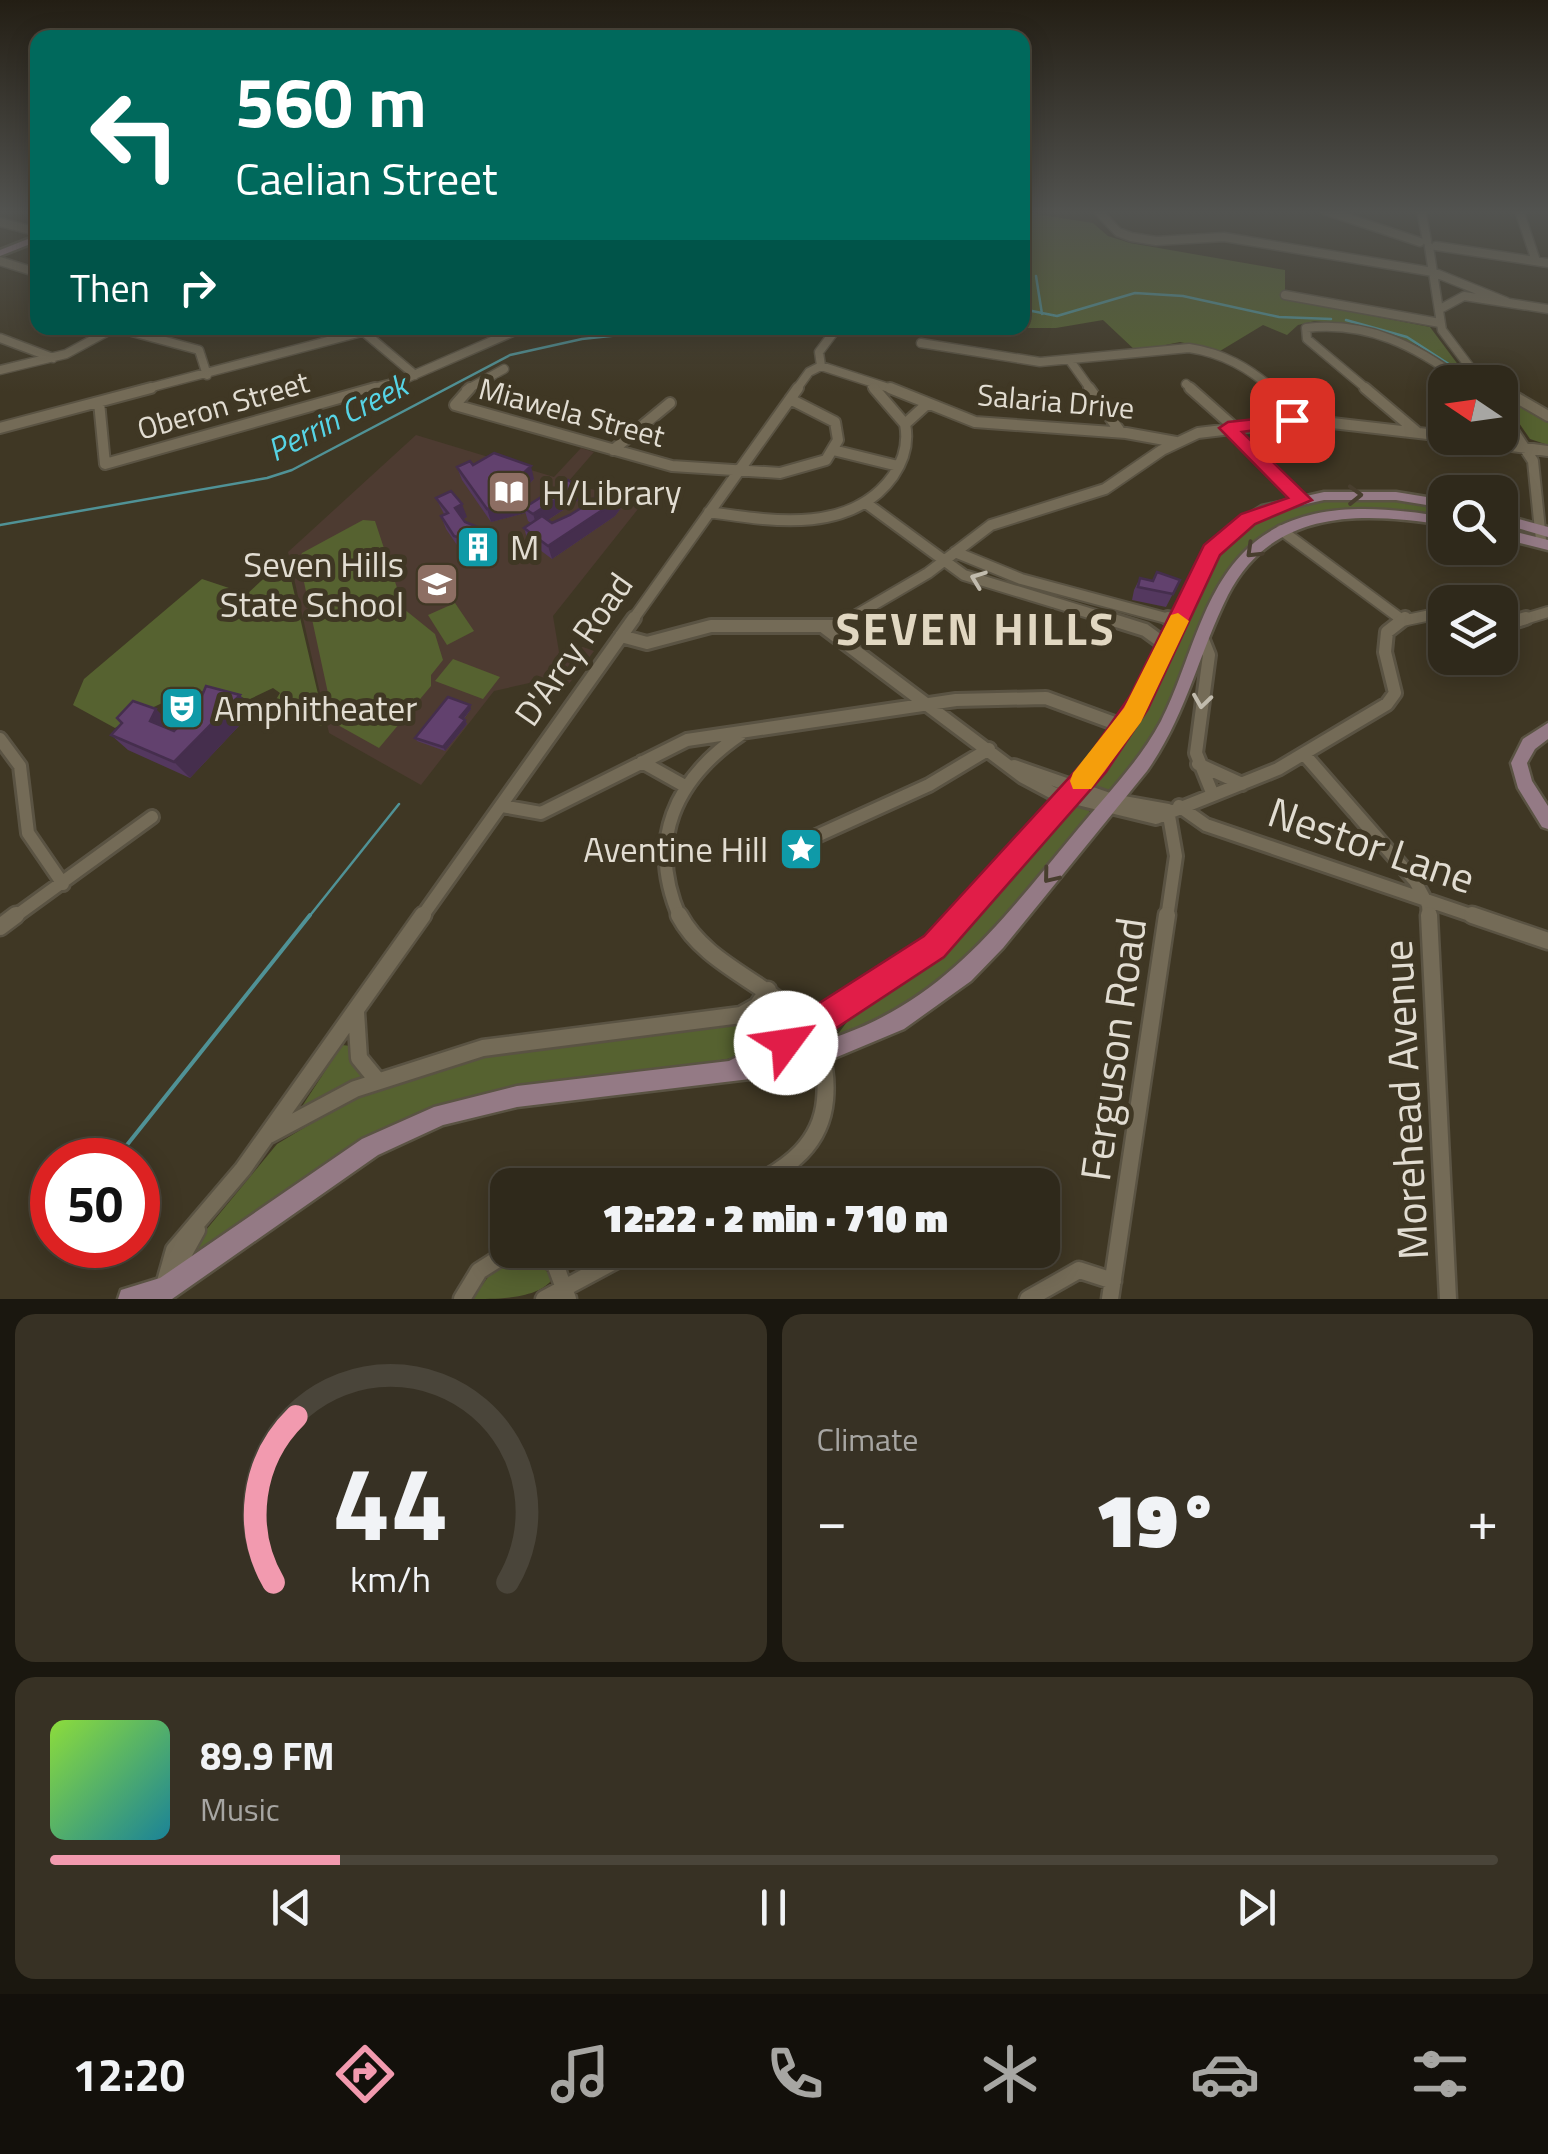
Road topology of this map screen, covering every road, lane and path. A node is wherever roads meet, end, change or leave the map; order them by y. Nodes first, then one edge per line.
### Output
1 (1425, 271) edge
2 (1433, 272) junction
3 (1285, 295) dead end
4 (1508, 302) junction
5 (1440, 309) junction
6 (1548, 310) edge
7 (1440, 323) junction
8 (103, 335) edge
9 (142, 335) edge
10 (352, 335) edge
11 (375, 335) edge
12 (506, 335) edge
13 (832, 335) edge
14 (0, 338) edge
15 (921, 343) dead end
16 (53, 358) junction
17 (1071, 362) junction
18 (1442, 365) edge
19 (1469, 365) edge
20 (821, 366) junction
21 (504, 368) dead end
22 (0, 370) edge
23 (208, 374) junction
24 (414, 376) junction
25 (866, 381) junction
26 (1186, 384) dead end
27 (1518, 398) edge
28 (790, 399) junction
29 (99, 402) junction
30 (670, 403) dead end
31 (926, 405) junction
32 (1548, 416) edge
33 (1306, 420) junction
34 (905, 424) junction
35 (1231, 427) junction
36 (0, 428) edge
37 (1119, 430) junction
38 (1417, 432) junction
39 (1428, 434) edge
40 (1518, 437) edge
41 (1176, 442) junction
42 (1518, 447) edge
43 (1526, 448) junction
44 (614, 450) junction
45 (833, 450) junction
46 (1548, 451) edge
47 (898, 466) junction
48 (740, 468) junction
49 (1302, 500) junction
50 (1428, 502) edge
51 (866, 503) junction
52 (709, 512) junction
53 (1428, 518) edge
54 (1518, 526) edge
55 (1281, 530) junction
56 (1518, 536) edge
57 (1545, 538) edge
58 (955, 552) junction
59 (942, 562) junction
60 (1548, 612) edge
61 (1428, 614) edge
62 (1401, 618) junction
63 (1178, 621) junction
64 (1518, 621) edge
65 (825, 628) junction
66 (621, 636) junction
67 (1202, 640) junction
68 (1167, 646) junction
69 (927, 706) junction
70 (1125, 726) junction
71 (1548, 730) edge
72 (746, 732) junction
73 (0, 739) edge
74 (989, 749) junction
75 (1304, 754) junction
76 (642, 762) junction
77 (1198, 764) junction
78 (1242, 784) junction
79 (683, 785) junction
80 (1072, 793) junction
81 (1213, 795) junction
82 (1108, 805) junction
83 (502, 806) junction
84 (1173, 808) junction
85 (152, 817) dead end
86 (1548, 821) edge
87 (799, 844) dead end
88 (63, 884) junction
89 (1426, 899) junction
90 (0, 927) edge
91 (1548, 941) edge
92 (768, 990) junction
93 (356, 1012) junction
94 (810, 1030) junction
95 (822, 1055) junction
96 (735, 1069) junction
97 (378, 1080) junction
98 (266, 1136) junction
99 (781, 1168) edge
100 (490, 1264) edge
101 (557, 1268) edge
102 (607, 1268) edge
103 (166, 1289) edge
104 (1112, 1290) edge
105 (567, 1293) edge
106 (130, 1299) edge
107 (462, 1299) edge
108 (544, 1299) edge
109 (1028, 1299) edge
110 (1448, 1299) edge

1 - 2 street
2 - 4 street
2 - 5 street
3 - 7 street
4 - 5 street
4 - 6 street
5 - 7 street
7 - 19 street
8 - 16 street
9 - 23 street
10 - 23 street
11 - 24 street
12 - 24 street, Oberon Street
13 - 20 street, D'Arcy Road
14 - 16 street
15 - 17 street
16 - 22 street
17 - 33 street
17 - 37 street
18 - 38 street
20 - 25 street, Salaria Drive
20 - 28 street, D'Arcy Road
21 - 44 street, Miawela Street
23 - 29 street
24 - 29 street, Oberon Street
25 - 31 street, Salaria Drive
25 - 34 street
26 - 35 street
27 - 32 street
28 - 45 street
28 - 48 street, D'Arcy Road
29 - 36 street
30 - 44 street
31 - 34 street
31 - 37 street, Salaria Drive
33 - 35 street
33 - 38 street
34 - 47 street
35 - 41 street
35 - 49 street
37 - 41 street, Salaria Drive
38 - 39 street
40 - 43 street
41 - 58 street
42 - 43 street
43 - 46 street
43 - 57 street
44 - 48 street, Miawela Street
45 - 47 street
45 - 48 street, Miawela Street
47 - 51 street
48 - 52 street, D'Arcy Road
49 -> 50 main road
49 - 63 main road
51 - 52 street
51 - 59 street
52 - 66 street, D'Arcy Road
53 - 55 main road
54 - 57 main road
55 - 62 street
55 -> 67 main road
56 - 57 main road
58 - 59 street
58 - 63 street
59 - 65 street
68 -> 59 street
60 - 64 street
61 - 62 street
62 - 75 street
63 - 68 main road
65 - 66 street
65 - 69 street
66 - 83 street, D'Arcy Road
67 -> 77 street
67 - 82 main road
68 - 70 main road
69 - 70 street
69 - 72 street
69 - 74 street
70 - 80 main road
71 - 86 main road
72 - 76 street
72 - 79 street
73 - 88 street
74 - 80 street
74 - 87 street
75 - 78 street
75 - 89 street
76 - 79 street
76 - 83 street
77 - 78 street
77 - 81 street
78 - 81 street
79 - 92 street
80 - 82 street
80 - 94 main road
81 - 84 street
82 - 84 street
82 -> 95 main road
83 - 93 street, D'Arcy Road
84 - 89 street, Nestor Lane
84 - 104 street, Ferguson Road
85 - 88 street
88 - 90 street
89 - 91 street, Nestor Lane
89 - 110 street, Morehead Avenue
92 - 94 street
92 - 97 street
93 - 97 street
93 - 98 street, D'Arcy Road
94 - 95 street
94 - 96 main road
95 - 96 main road
95 - 99 street
96 - 103 main road
97 - 98 street
98 - 103 street, D'Arcy Road
100 - 107 street
101 - 105 street
102 - 105 street
103 - 106 main road
104 - 109 street
105 - 108 street

